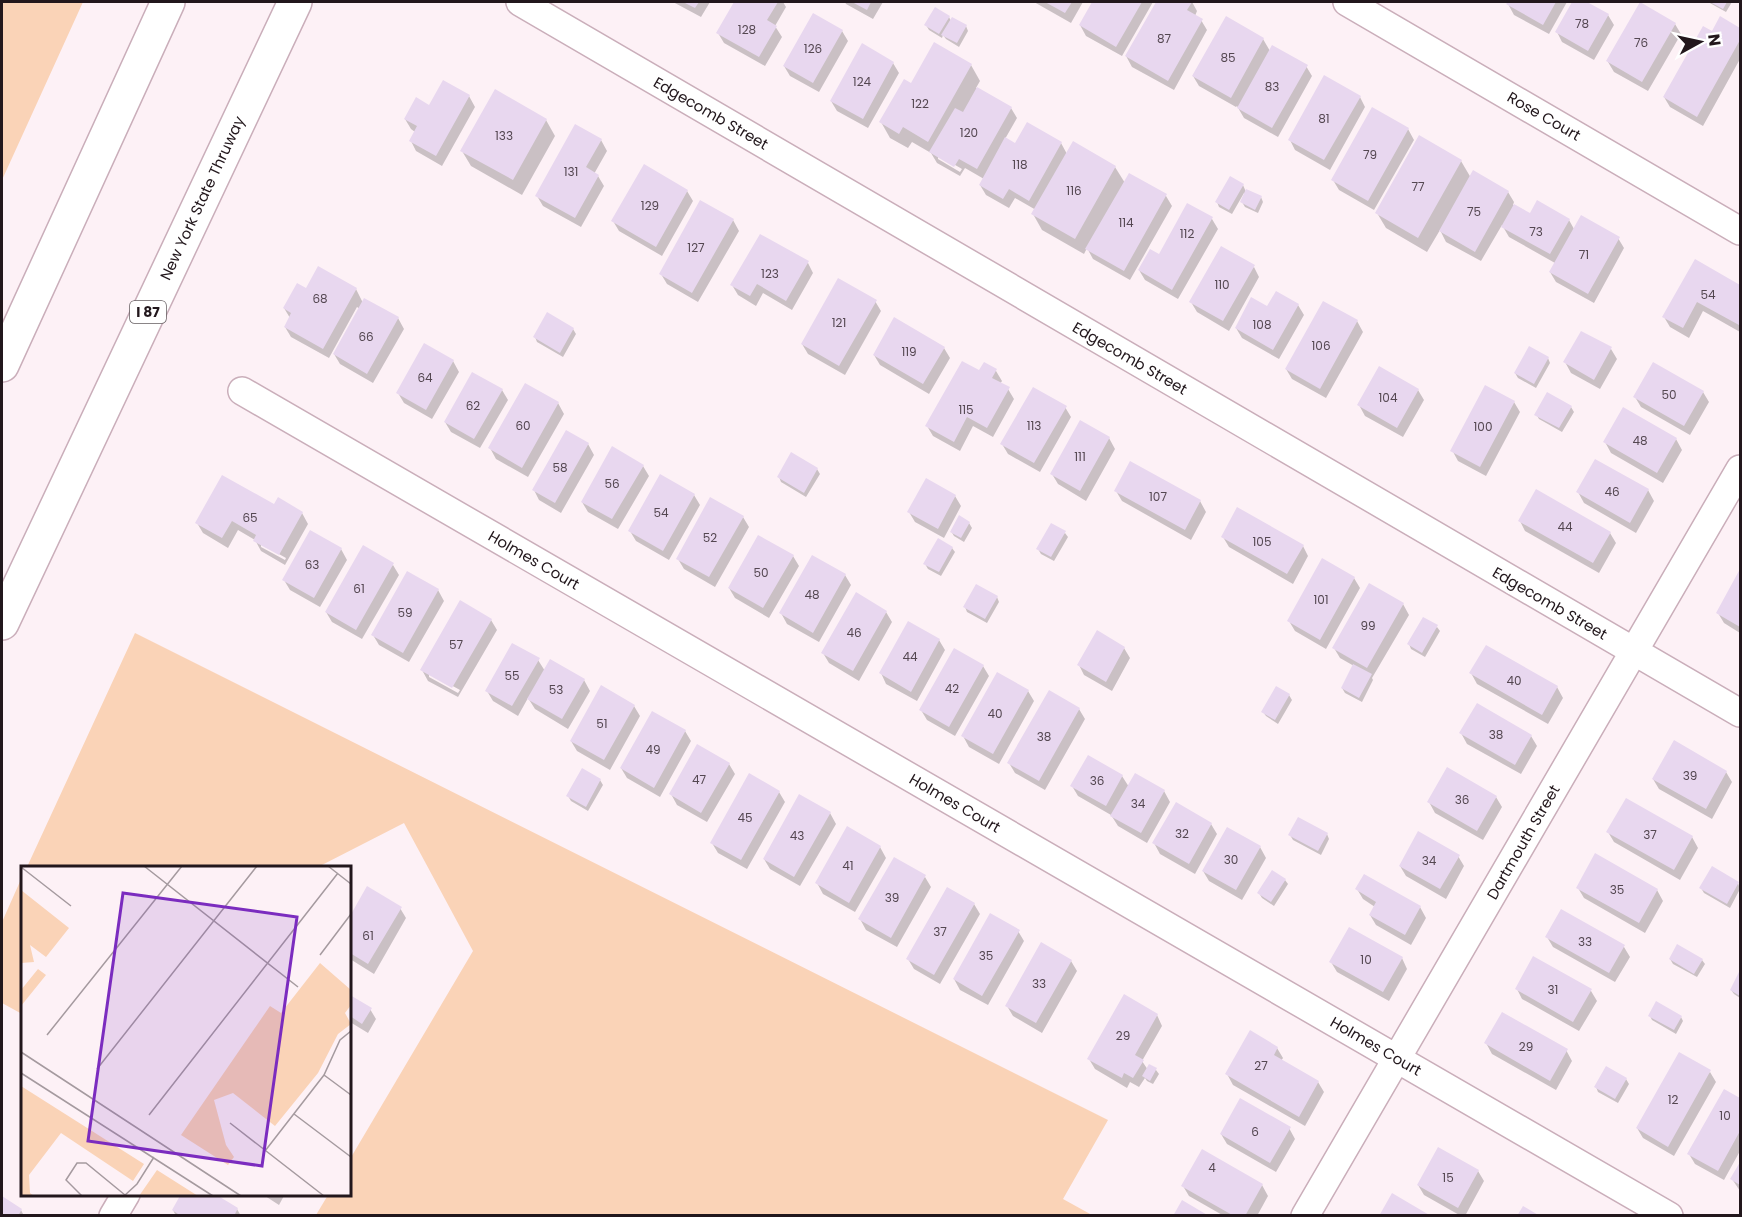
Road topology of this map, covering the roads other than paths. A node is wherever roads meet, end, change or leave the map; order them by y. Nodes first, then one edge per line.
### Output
1 (168, 2) edge
2 (295, 2) edge
3 (520, 2) edge
4 (1347, 2) edge
5 (1740, 231) edge
6 (2, 365) edge
7 (242, 391) dead end
8 (1740, 469) edge
9 (2, 623) edge
10 (1634, 652) junction
11 (1740, 714) edge
12 (1397, 1058) junction
13 (125, 1196) edge
14 (113, 1215) edge
15 (1305, 1215) edge
16 (1669, 1215) edge

1 - 6 highway
2 - 9 highway, New York State Thruway / I 87
3 - 10 street, Edgecomb Street
4 - 5 street, Rose Court
7 - 12 street, Holmes Court
8 - 10 street, Dartmouth Street
10 - 11 street, Edgecomb Street
10 - 12 street, Dartmouth Street
12 - 15 street, Dartmouth Street
12 - 16 street, Holmes Court
13 - 14 street

